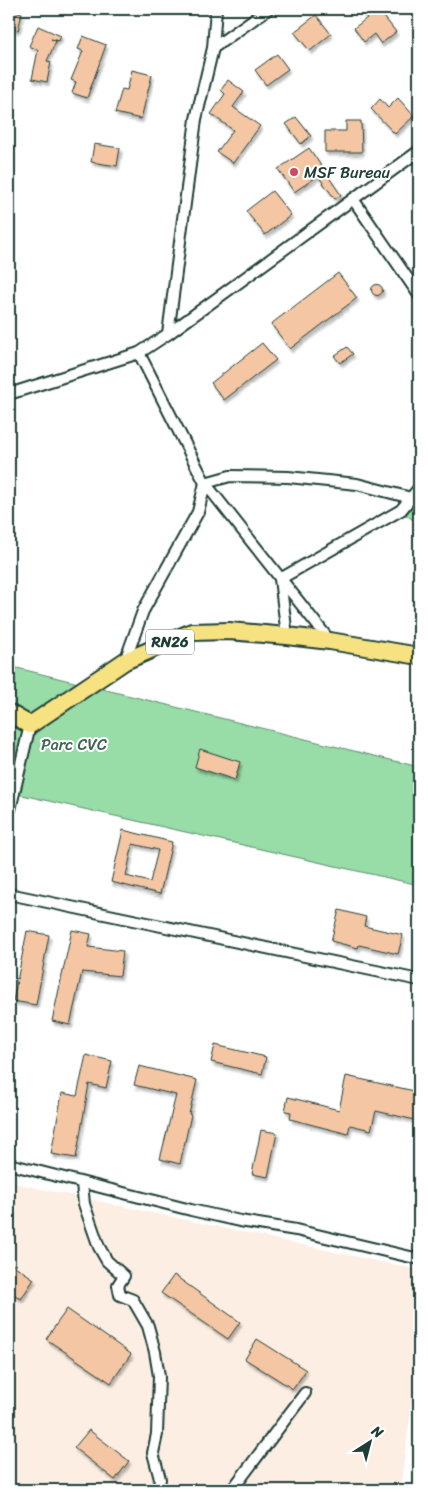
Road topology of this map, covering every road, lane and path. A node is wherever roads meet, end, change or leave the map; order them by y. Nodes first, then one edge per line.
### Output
1 (216, 9) edge
2 (268, 9) edge
3 (214, 48) junction
4 (419, 151) edge
5 (353, 199) junction
6 (419, 295) edge
7 (168, 334) junction
8 (139, 353) junction
9 (9, 394) edge
10 (205, 483) junction
11 (419, 488) edge
12 (415, 499) edge
13 (280, 579) junction
14 (287, 636) junction
15 (330, 641) junction
16 (419, 656) edge
17 (125, 661) junction
18 (9, 713) edge
19 (30, 725) junction
20 (9, 814) edge
21 (9, 894) edge
22 (419, 980) edge
23 (9, 1164) edge
24 (82, 1183) junction
25 (419, 1259) edge
26 (305, 1392) dead end
27 (158, 1490) edge
28 (232, 1490) edge

1 - 3 street
2 - 3 street
3 - 7 street
4 - 5 street
5 - 6 street
5 - 7 street
7 - 8 street
8 - 9 street
8 - 10 street
10 - 12 street
10 - 13 street
10 - 17 street
11 - 12 street
12 - 13 street
13 - 14 street
13 - 15 street
14 - 15 main road, RN26
14 - 17 main road, RN26
15 - 16 main road, RN26
17 - 19 main road, RN26
18 - 19 main road
19 - 20 street
21 - 22 street
23 - 24 street
24 - 25 street
24 - 27 street
26 - 28 street

